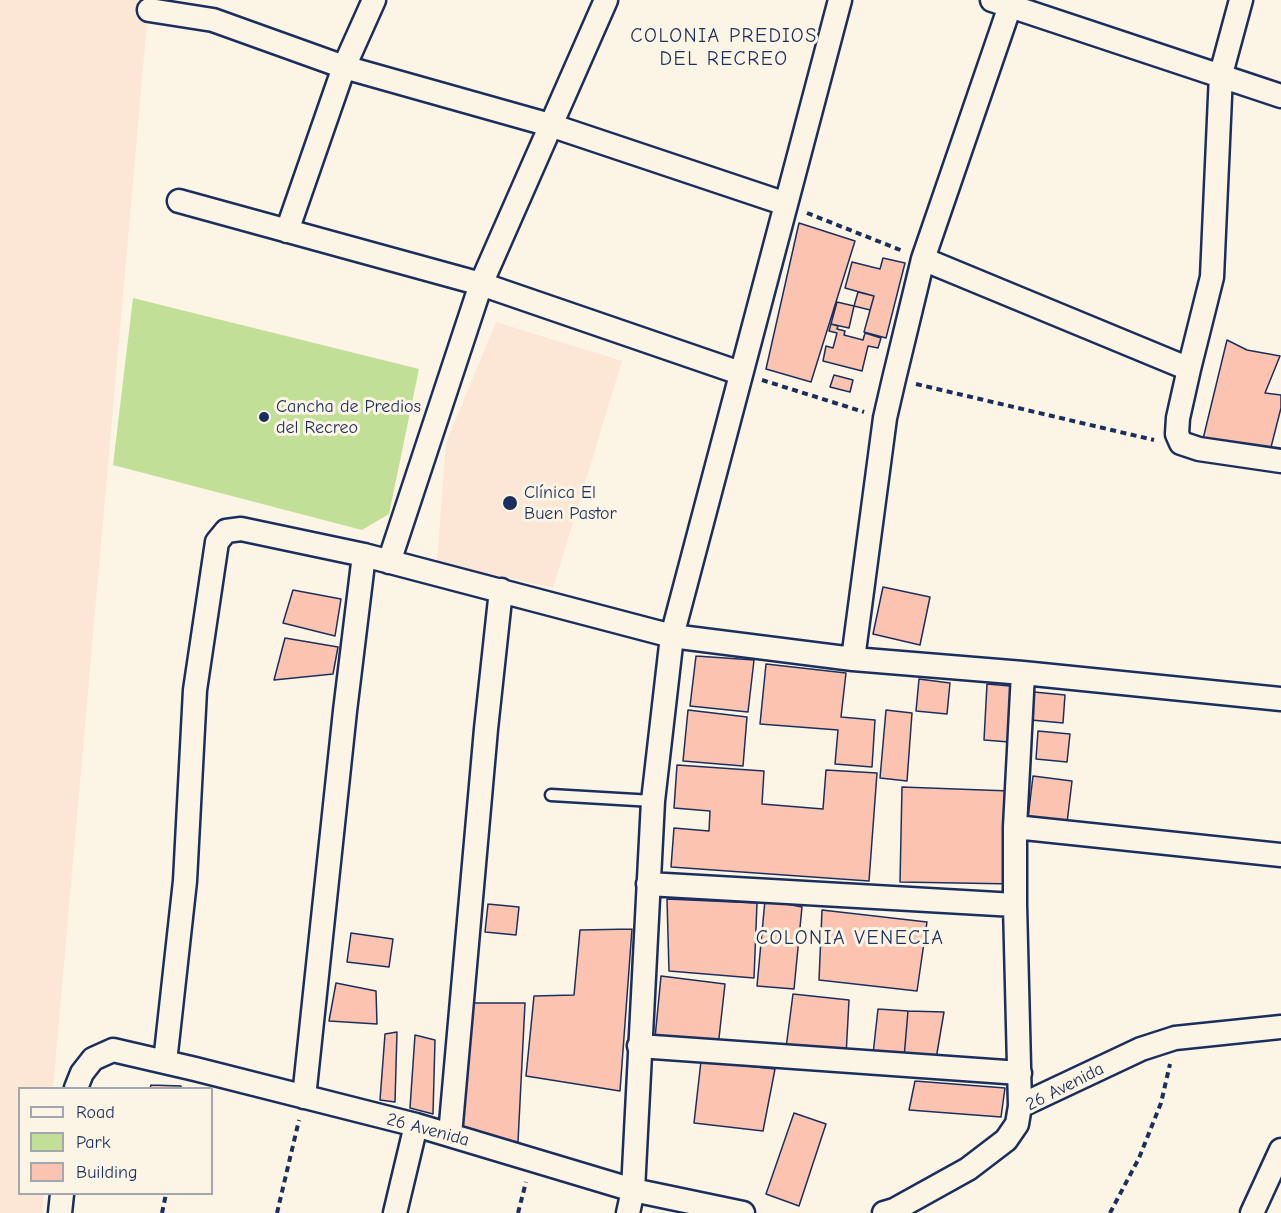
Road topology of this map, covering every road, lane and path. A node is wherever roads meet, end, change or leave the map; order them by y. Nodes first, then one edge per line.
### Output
1 (374, 0) edge
2 (606, 0) edge
3 (840, 0) edge
4 (1242, 0) edge
5 (1005, 2) edge
6 (149, 10) dead end
7 (214, 10) edge
8 (344, 67) junction
9 (1221, 74) junction
10 (1281, 96) edge
11 (550, 125) junction
12 (180, 201) dead end
13 (786, 204) junction
14 (287, 231) junction
15 (923, 259) junction
16 (481, 284) junction
17 (1189, 369) junction
18 (740, 373) junction
19 (894, 379) junction
20 (885, 418) junction
21 (1181, 443) junction
22 (1281, 461) edge
23 (363, 555) junction
24 (389, 562) junction
25 (501, 590) junction
26 (672, 636) junction
27 (853, 660) junction
28 (1023, 673) junction
29 (1281, 699) edge
30 (550, 795) dead end
31 (653, 801) junction
32 (1015, 827) junction
33 (1281, 855) edge
34 (648, 884) junction
35 (1015, 905) junction
36 (1281, 1027) edge
37 (1175, 1038) junction
38 (639, 1046) junction
39 (165, 1062) junction
40 (1020, 1073) junction
41 (77, 1087) edge
42 (304, 1097) junction
43 (1020, 1106) junction
44 (416, 1125) junction
45 (450, 1135) junction
46 (1281, 1150) edge
47 (532, 1159) junction
48 (633, 1190) junction
49 (62, 1195) edge
50 (166, 1195) edge
51 (60, 1213) edge
52 (162, 1213) edge
53 (278, 1213) edge
54 (395, 1213) edge
55 (518, 1213) edge
56 (628, 1213) edge
57 (743, 1213) edge
58 (884, 1213) edge
59 (1110, 1213) edge
60 (1252, 1213) edge

1 - 8 street
2 - 11 street
3 - 13 street
4 - 9 street
5 - 9 street
5 - 15 street
6 - 7 street
7 - 8 street
8 - 11 street
8 - 14 street
9 - 10 street
9 - 17 street
11 - 13 street
11 - 16 street
12 - 14 street
13 - 15 path
13 - 18 street
14 - 16 street
15 - 17 street
15 - 19 street
16 - 18 street
16 - 24 street
17 - 21 street
18 - 20 path
18 - 26 street
19 - 20 street
19 - 21 path
20 - 27 street
21 - 22 street
23 - 24 street
23 - 39 street
23 - 42 street
24 - 25 street
25 - 26 street
25 - 45 street
26 - 27 street
26 - 31 street
27 - 28 street
28 - 29 street
28 - 32 street
30 - 31 lane
31 - 34 street
32 - 33 street
32 - 35 street
34 - 35 street
34 - 38 street
35 - 40 street
36 - 37 street, 26 Avenida
37 - 43 street, 26 Avenida
37 - 59 path
38 - 40 street
38 - 48 street
39 - 41 street, 26 Avenida
39 - 42 street, 26 Avenida
40 - 43 street
42 - 44 street, 26 Avenida
42 - 53 path
43 - 58 street, 26 Avenida
44 - 45 street, 26 Avenida
44 - 54 street
45 - 47 street, 26 Avenida
46 - 60 street
47 - 48 street, 26 Avenida
47 - 55 path
48 - 56 street
48 - 57 street, 26 Avenida
49 - 51 street
50 - 52 path

